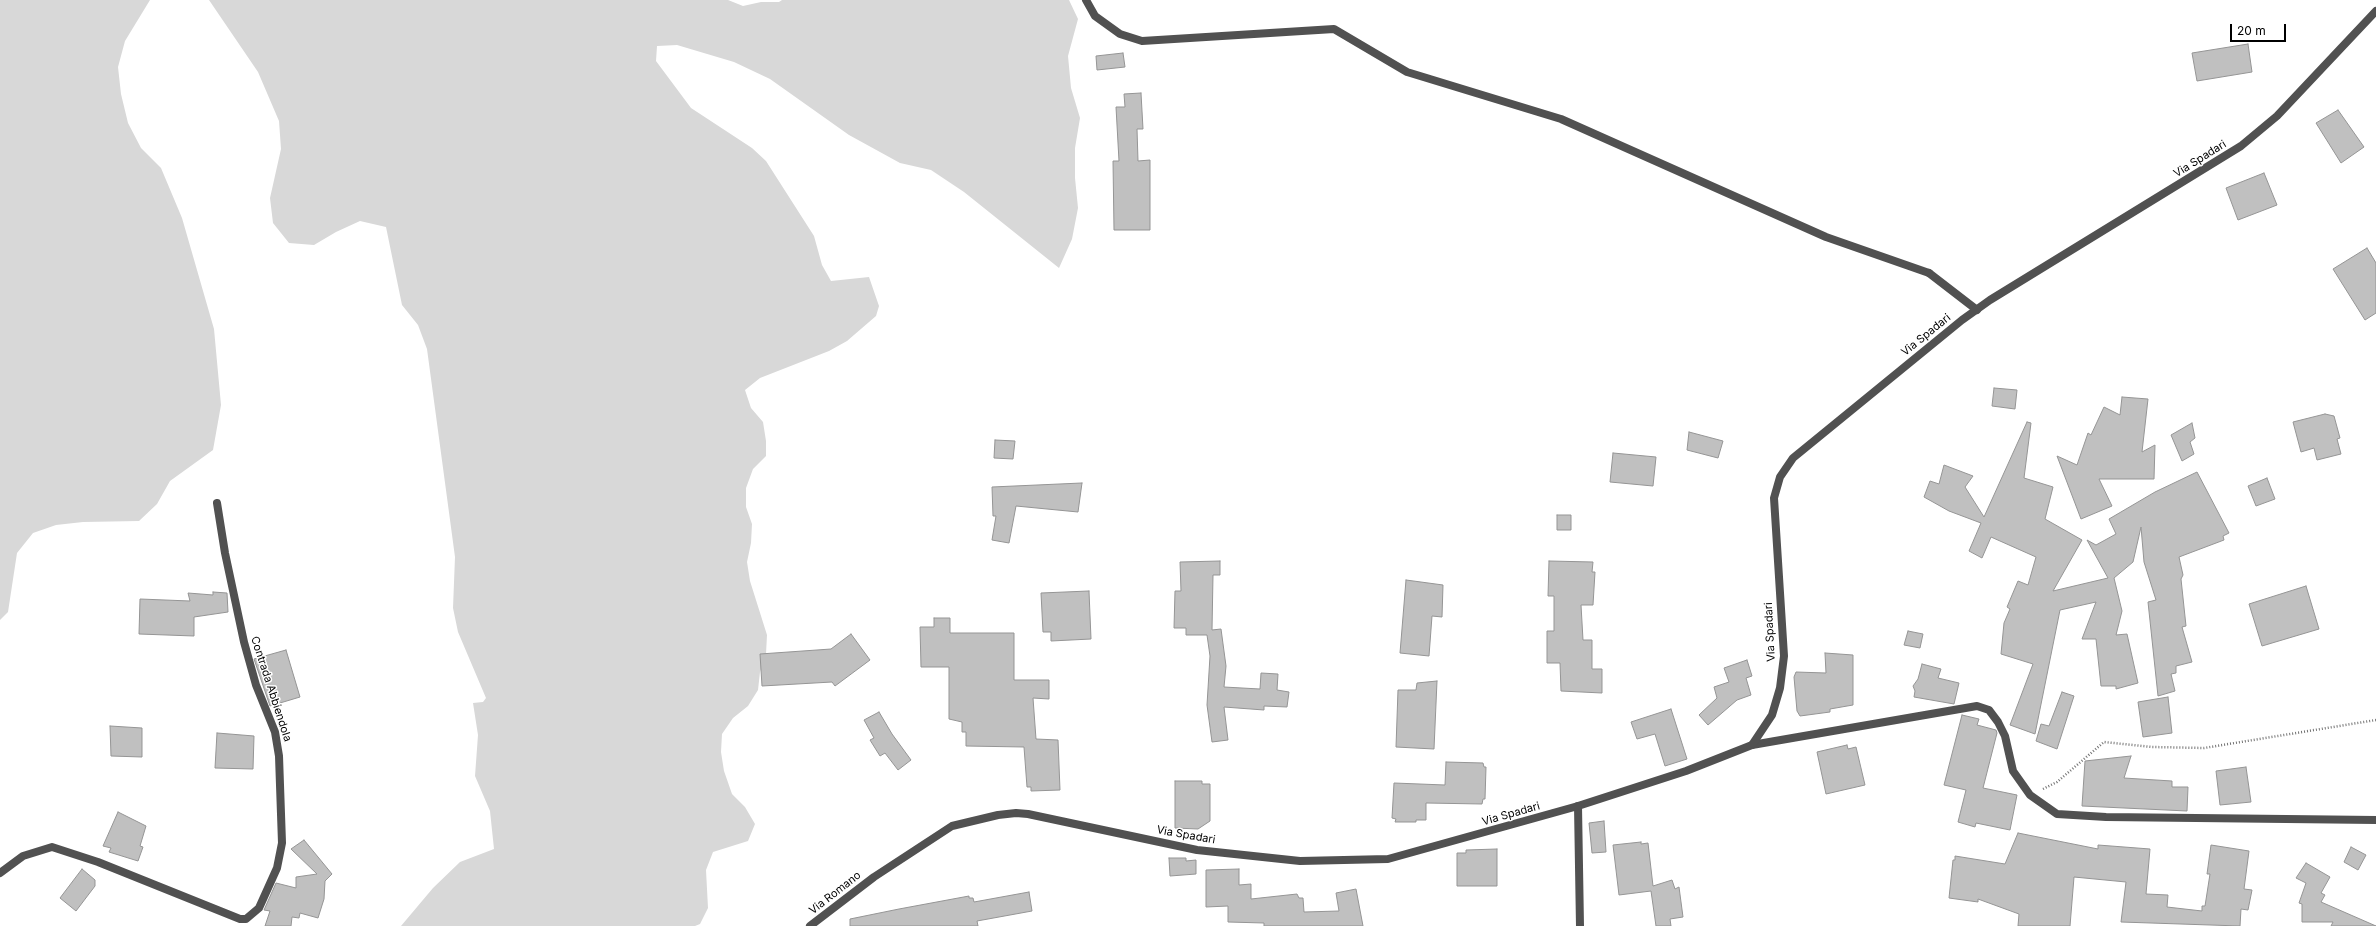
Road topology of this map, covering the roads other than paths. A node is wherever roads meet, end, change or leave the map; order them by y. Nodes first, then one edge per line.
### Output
1 (1086, 0) edge
2 (2376, 11) edge
3 (1977, 310) junction
4 (217, 503) dead end
5 (1752, 745) junction
6 (1578, 806) junction
7 (2376, 820) edge
8 (0, 873) edge
9 (874, 877) joint
10 (810, 926) edge
11 (1580, 926) edge

1 - 3 street
2 - 3 street, Via Spadari
3 - 5 street, Via Spadari
4 - 8 street, Contrada Abbiendola
5 - 6 street, Via Spadari
5 - 7 street
6 - 9 street, Via Spadari
6 - 11 street
9 - 10 street, Via Romano

